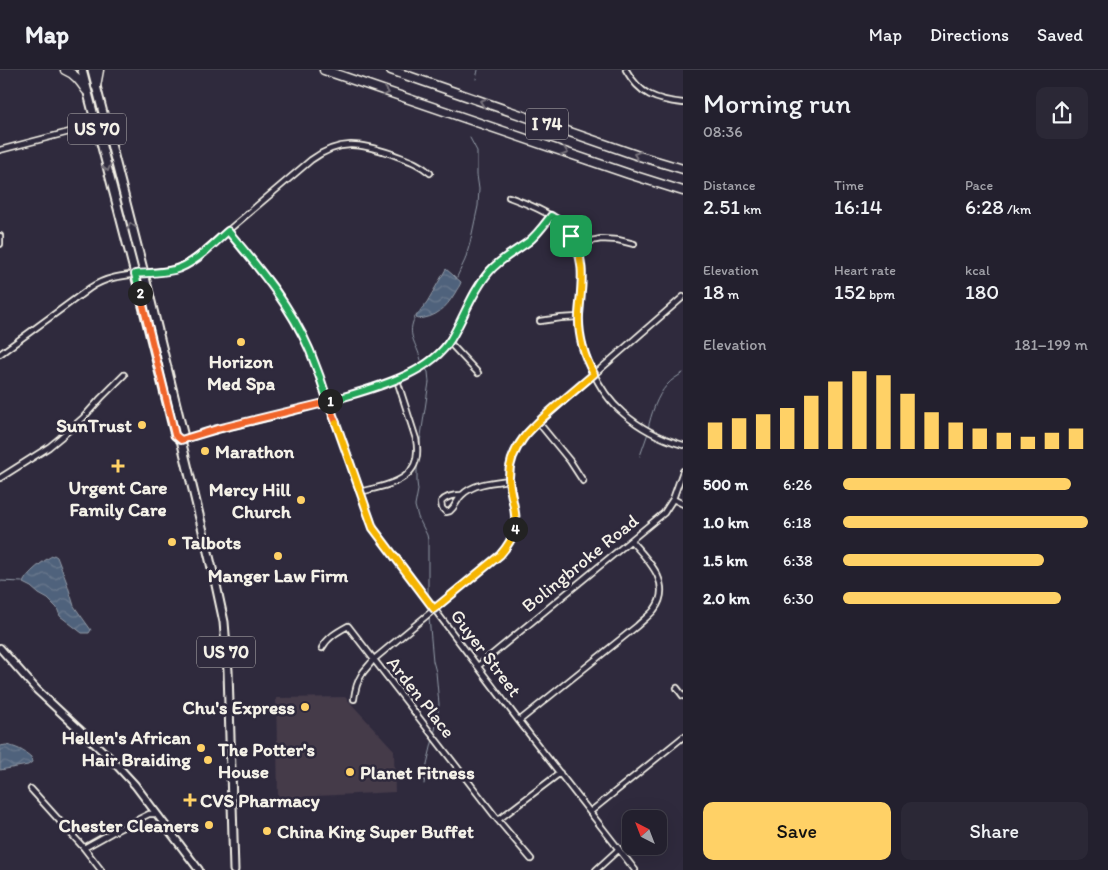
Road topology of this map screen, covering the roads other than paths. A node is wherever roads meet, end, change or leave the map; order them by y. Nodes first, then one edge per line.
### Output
1 (65, 70) edge
2 (82, 70) edge
3 (92, 70) edge
4 (100, 70) edge
5 (324, 70) edge
6 (391, 70) edge
7 (395, 70) edge
8 (626, 70) edge
9 (412, 77) junction
10 (96, 86) junction
11 (86, 90) junction
12 (683, 103) edge
13 (96, 125) junction
14 (0, 150) edge
15 (683, 170) edge
16 (430, 173) dead end
17 (683, 191) edge
18 (509, 197) dead end
19 (551, 216) junction
20 (228, 231) junction
21 (0, 236) edge
22 (0, 244) edge
23 (576, 244) junction
24 (634, 244) dead end
25 (135, 274) junction
26 (144, 274) junction
27 (683, 297) edge
28 (579, 317) junction
29 (540, 321) dead end
30 (450, 342) junction
31 (0, 354) edge
32 (478, 373) dead end
33 (594, 374) junction
34 (124, 375) dead end
35 (397, 380) junction
36 (328, 402) junction
37 (538, 422) junction
38 (181, 440) junction
39 (683, 445) edge
40 (683, 471) edge
41 (0, 478) edge
42 (509, 480) junction
43 (583, 481) dead end
44 (360, 492) junction
45 (461, 495) junction
46 (673, 499) junction
47 (683, 504) edge
48 (631, 541) junction
49 (434, 609) junction
50 (322, 648) dead end
51 (1, 652) edge
52 (373, 660) junction
53 (478, 666) junction
54 (677, 688) dead end
55 (683, 696) edge
56 (354, 699) dead end
57 (519, 721) junction
58 (683, 737) edge
59 (560, 773) junction
60 (31, 789) dead end
61 (590, 812) junction
62 (157, 814) junction
63 (498, 820) junction
64 (84, 848) junction
65 (619, 849) junction
66 (530, 859) dead end
67 (101, 870) edge
68 (199, 870) edge
69 (234, 870) edge
70 (596, 870) edge
71 (635, 870) edge

1 - 11 highway
2 - 11 main road, US 70
3 - 10 main road, US 70
4 - 10 highway
5 -> 17 highway, I 74
6 - 9 highway, I 74
7 - 9 highway
8 - 12 street
15 -> 9 highway, I 74
26 -> 10 main road, US 70
11 - 13 main road, US 70
13 - 14 street
13 -> 25 main road, US 70
16 - 20 street
18 - 19 street
19 - 23 street
19 - 30 street
20 - 26 street
20 - 36 street, Guyer Street
21 - 22 street
23 - 24 street
23 - 28 street
25 - 26 street
25 - 31 street
25 - 38 main road, US 70
26 - 38 main road, US 70
27 - 33 street
28 - 29 street
28 - 33 street
30 - 32 street
30 - 35 street
33 - 37 street
33 - 39 street
34 - 41 street
35 - 36 street
35 - 44 street
36 - 38 street
36 - 44 street, Guyer Street
37 - 42 street
37 - 43 street
38 - 69 main road, US 70
40 - 46 street, Bolingbroke Road
42 - 45 street
42 - 49 street
44 - 49 street, Guyer Street
45 - 45 street
46 - 47 street
46 - 48 street, Bolingbroke Road
48 - 53 street, Bolingbroke Road
48 - 57 street
49 - 52 street
49 - 53 street, Guyer Street
50 - 52 street, Arden Place
51 - 62 street
52 - 56 street
52 - 63 street, Arden Place
53 - 57 street, Guyer Street
54 - 55 street
57 - 59 street, Guyer Street
58 - 61 street
59 - 61 street, Guyer Street
59 - 63 street
60 - 64 street
61 - 65 street, Guyer Street
62 - 64 street
62 - 68 street
63 - 66 street, Arden Place
64 - 67 street
65 - 70 street
65 - 71 street, Guyer Street

